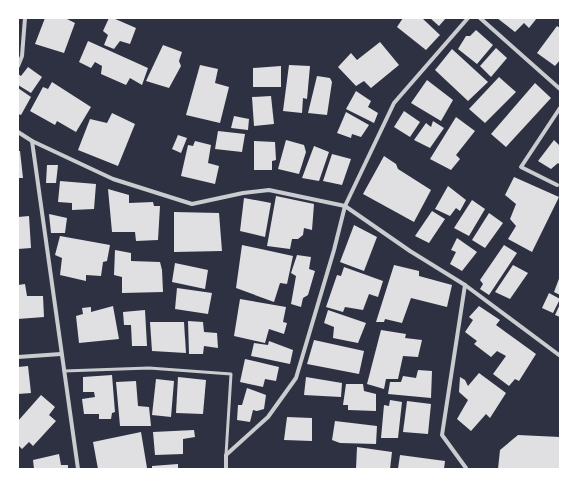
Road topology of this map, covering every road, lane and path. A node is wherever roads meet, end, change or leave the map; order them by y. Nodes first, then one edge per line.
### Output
1 (25, 18) edge
2 (468, 18) edge
3 (480, 18) edge
4 (18, 66) edge
5 (560, 89) edge
6 (560, 108) edge
7 (18, 132) edge
8 (32, 141) junction
9 (557, 185) dead end
10 (346, 206) junction
11 (464, 285) junction
12 (61, 354) junction
13 (559, 355) edge
14 (18, 357) edge
15 (63, 371) junction
16 (226, 454) junction
17 (78, 469) edge
18 (226, 469) edge
19 (465, 469) edge

1 - 4 street
2 - 10 street
3 - 5 street
6 - 9 street
7 - 8 street
8 - 10 street
8 - 12 street
10 - 11 street
10 - 16 street
11 - 13 street
11 - 19 street
12 - 14 street
12 - 15 street
15 - 16 lane
15 - 17 street
16 - 18 street

